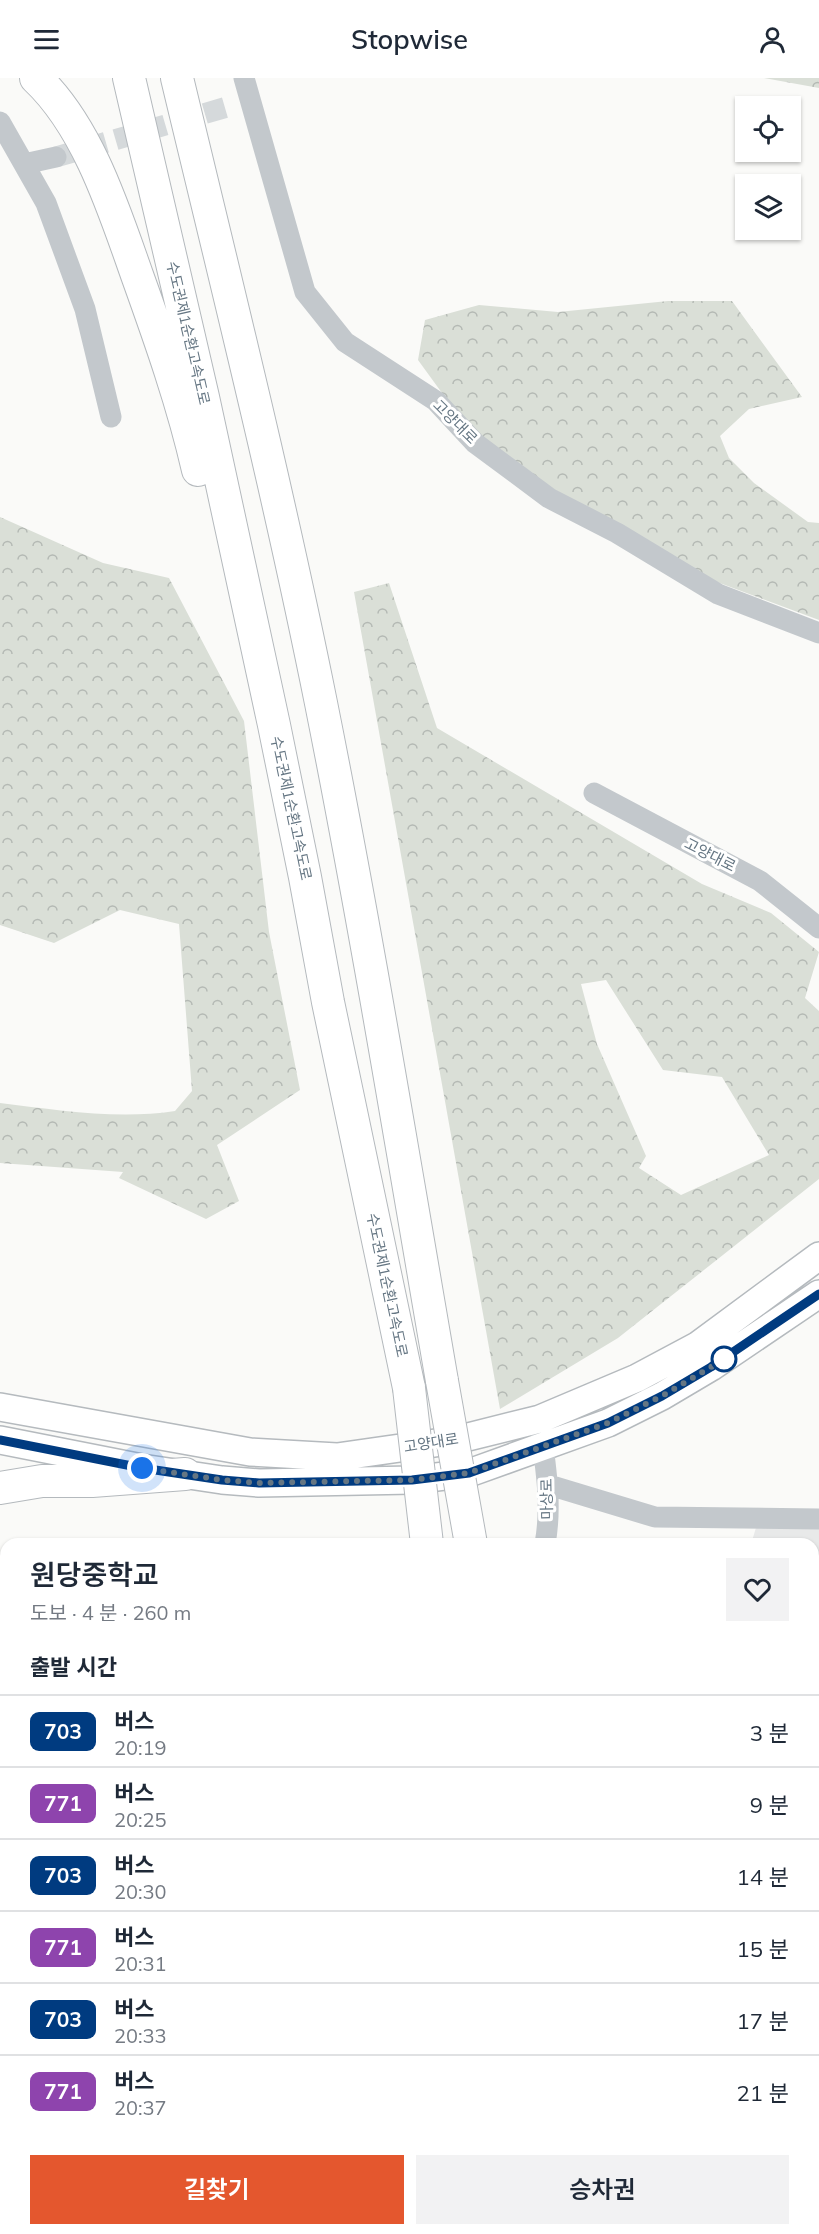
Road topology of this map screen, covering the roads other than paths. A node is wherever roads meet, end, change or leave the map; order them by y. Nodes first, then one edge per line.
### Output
1 (36, 78) edge
2 (129, 78) edge
3 (177, 78) edge
4 (244, 78) edge
5 (0, 122) edge
6 (56, 157) tunnel mouth
7 (24, 164) junction
8 (111, 417) dead end
9 (819, 633) edge
10 (274, 725) junction
11 (594, 793) dead end
12 (819, 928) edge
13 (819, 1256) edge
14 (819, 1294) edge
15 (0, 1407) edge
16 (540, 1419) junction
17 (0, 1440) edge
18 (543, 1447) junction
19 (185, 1474) junction
20 (549, 1485) junction
21 (0, 1488) edge
22 (819, 1519) edge
23 (426, 1538) edge
24 (470, 1538) edge
25 (546, 1538) edge

1 - 10 highway
2 - 10 highway, 수도권제1순환고속도로
3 - 24 highway, bridge
4 - 9 street, 고양대로
5 - 7 street
6 - 7 street
7 - 8 street
10 - 23 highway, 수도권제1순환고속도로, bridge
11 - 12 street, 고양대로
13 - 16 main road, 고양대로
14 - 18 main road
15 - 16 main road, 고양대로
16 - 18 street, 마상로
17 - 19 main road
18 - 19 main road
18 - 20 street, 마상로
19 - 21 highway
20 - 22 street
20 - 25 street, 마상로

